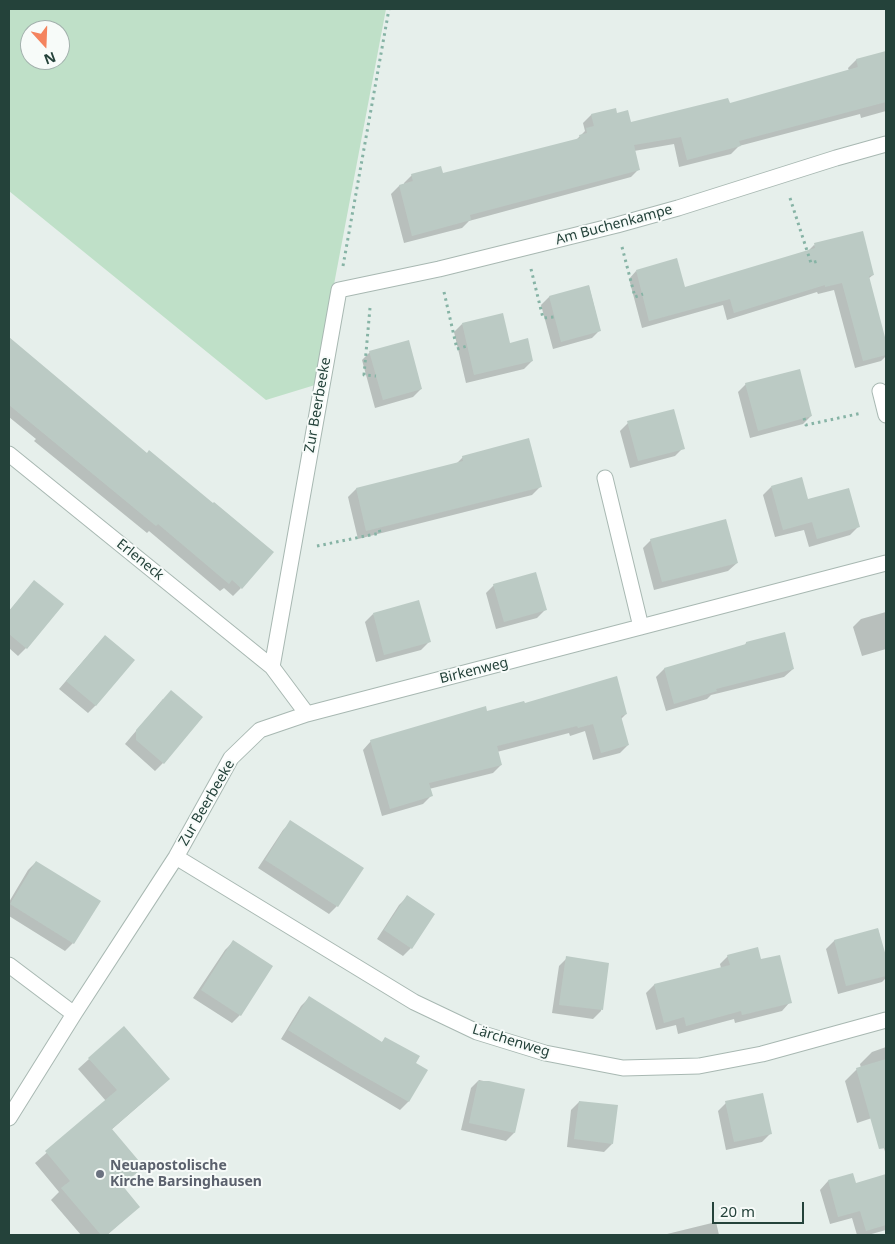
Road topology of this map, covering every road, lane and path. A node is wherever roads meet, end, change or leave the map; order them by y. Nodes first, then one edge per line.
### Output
1 (389, 9) edge
2 (886, 144) edge
3 (783, 175) junction
4 (617, 225) junction
5 (526, 248) junction
6 (818, 260) dead end
7 (439, 269) junction
8 (372, 284) junction
9 (339, 290) junction
10 (642, 294) dead end
11 (554, 317) dead end
12 (467, 346) dead end
13 (376, 376) dead end
14 (880, 391) dead end
15 (885, 412) edge
16 (804, 418) dead end
17 (9, 454) edge
18 (605, 478) dead end
19 (379, 528) dead end
20 (292, 552) junction
21 (886, 563) edge
22 (641, 627) junction
23 (272, 667) junction
24 (307, 714) junction
25 (176, 857) junction
26 (9, 965) edge
27 (74, 1014) junction
28 (886, 1020) edge
29 (9, 1118) edge

1 - 9 path
2 - 3 street, Am Buchenkampe
3 - 4 street, Am Buchenkampe
3 - 6 path
4 - 5 street, Am Buchenkampe
4 - 10 path
5 - 7 street, Am Buchenkampe
5 - 11 path
7 - 8 street, Am Buchenkampe
7 - 12 path
8 - 9 street, Am Buchenkampe
8 - 13 path
9 - 20 street, Zur Beerbeeke
14 - 15 street
15 - 16 path
17 - 23 street, Erleneck
18 - 22 street
19 - 20 path
20 - 23 street, Zur Beerbeeke
21 - 22 street, Birkenweg
22 - 24 street, Birkenweg
23 - 24 street
24 - 25 street, Zur Beerbeeke
25 - 27 street, Zur Beerbeeke
25 - 28 street, Lärchenweg
26 - 27 street
27 - 29 street, Zur Beerbeeke

